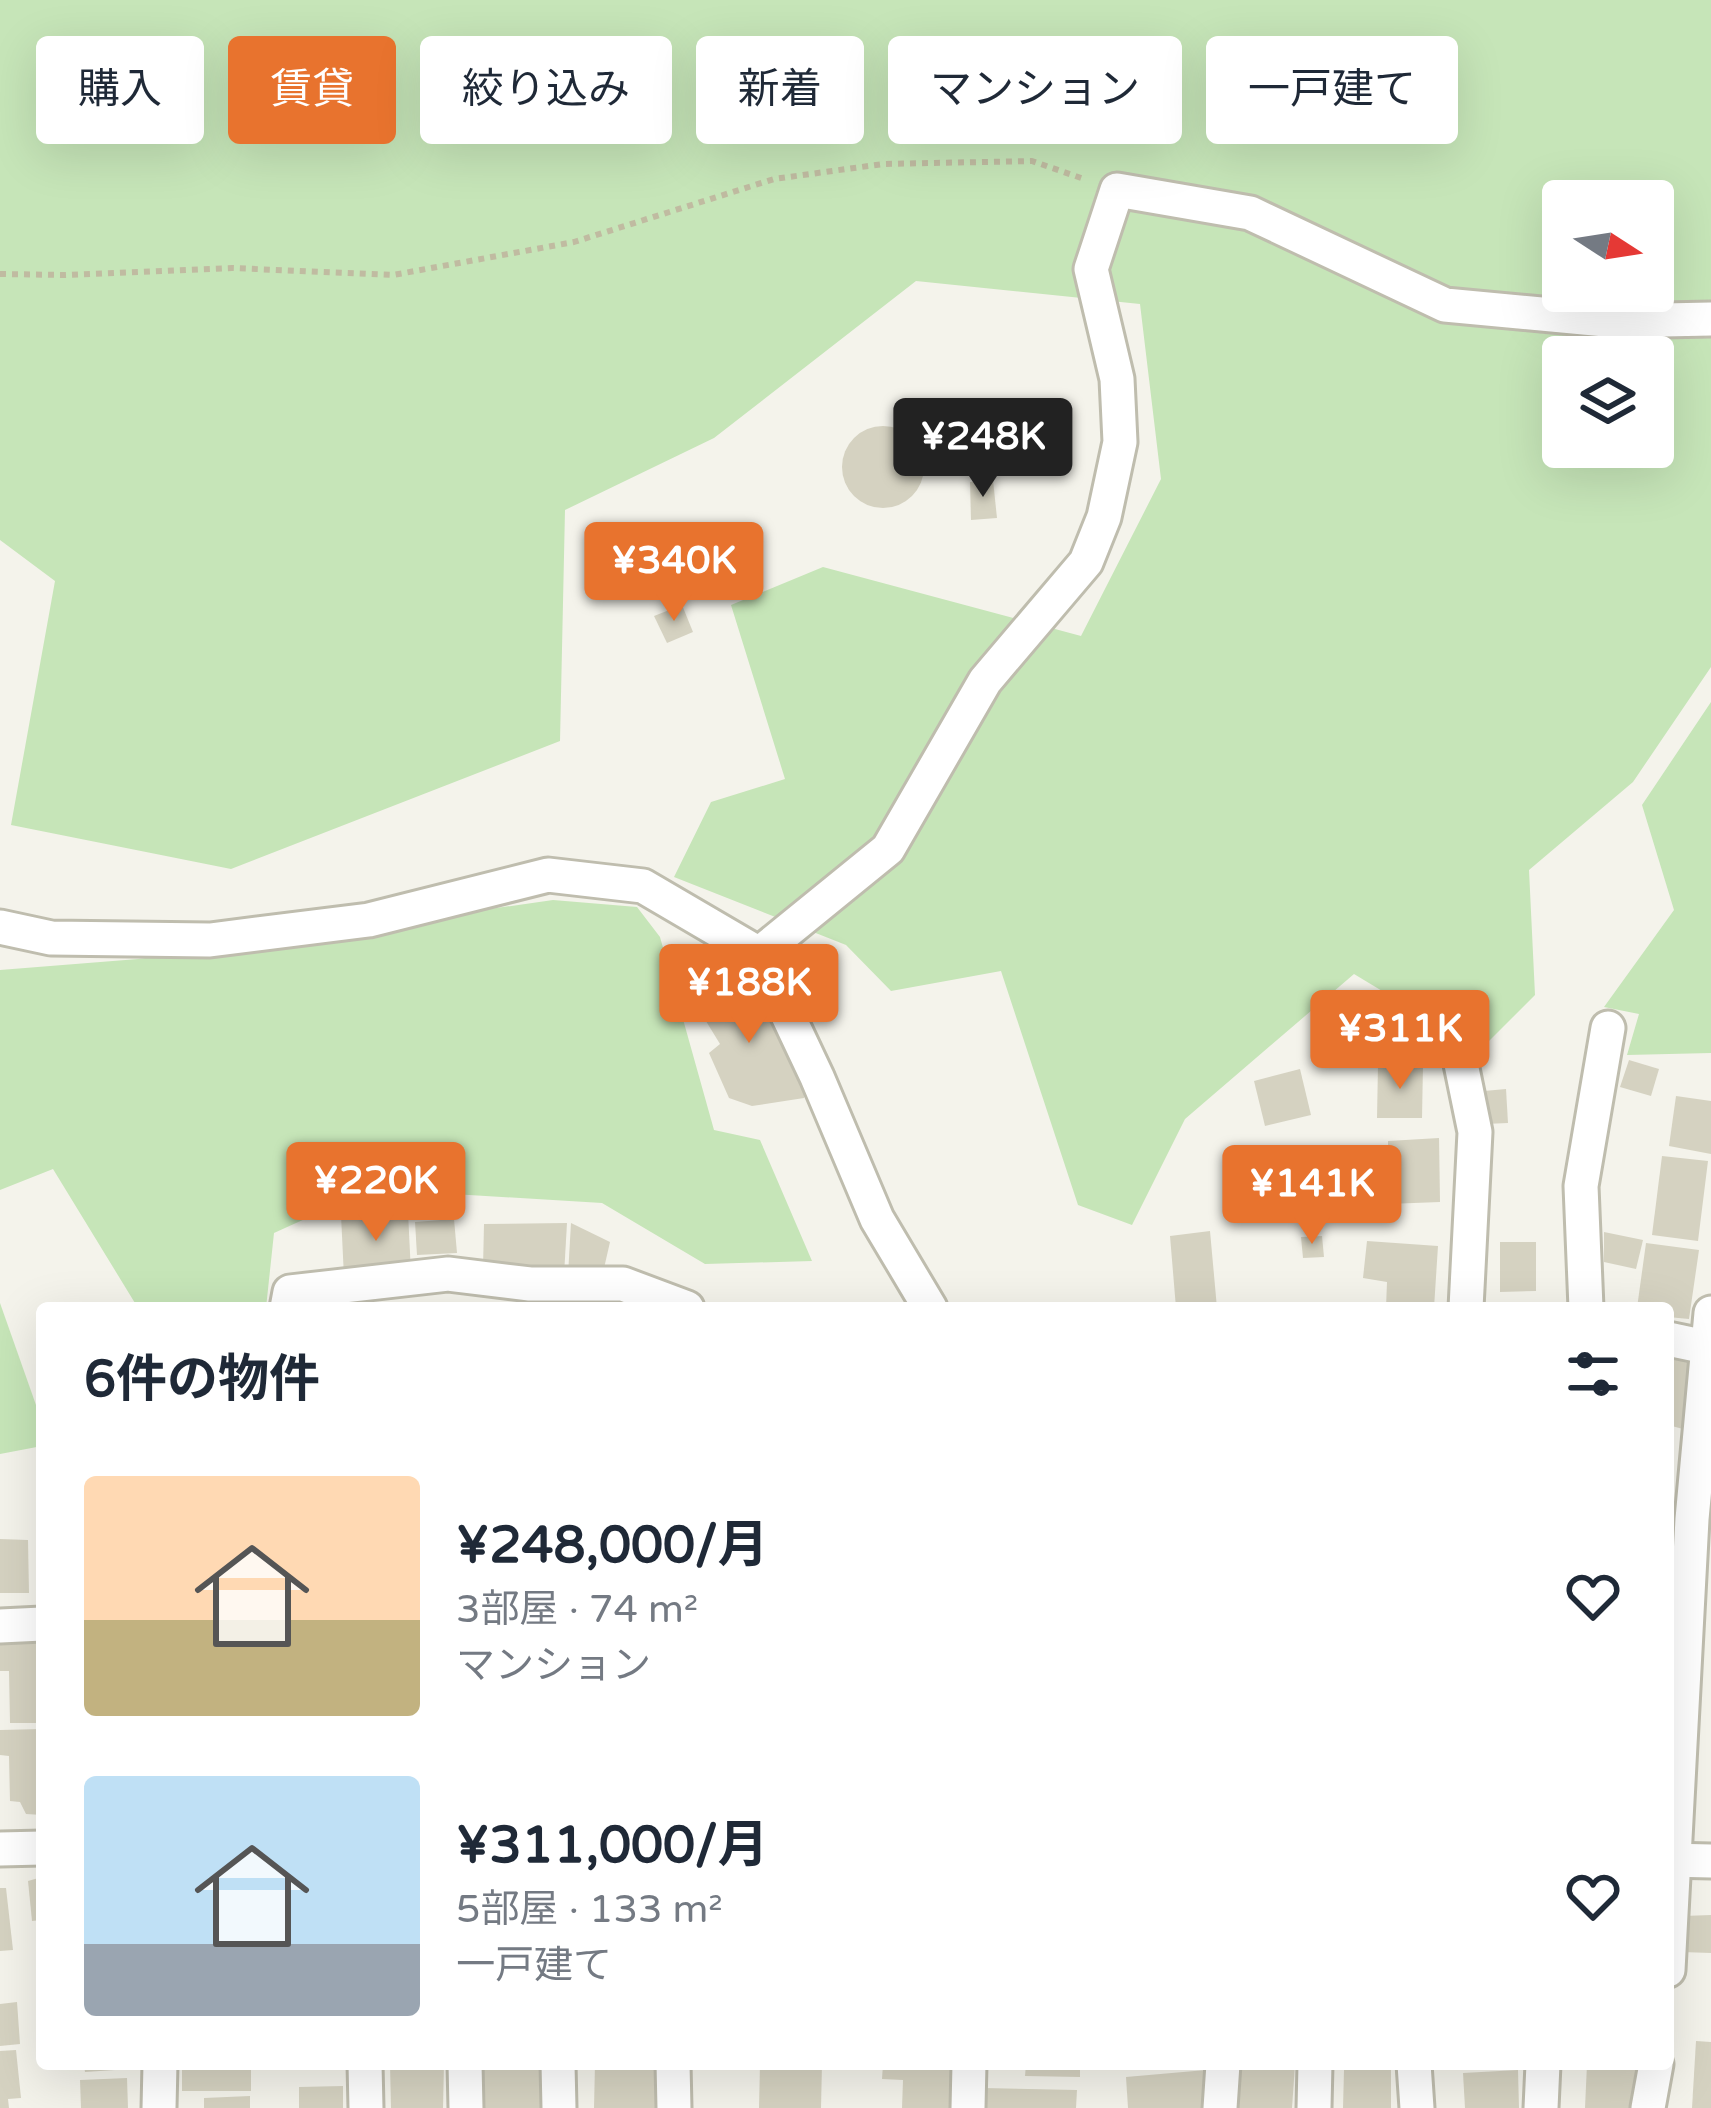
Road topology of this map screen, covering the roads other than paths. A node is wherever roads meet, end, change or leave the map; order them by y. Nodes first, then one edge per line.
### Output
1 (1711, 320) edge
2 (0, 927) edge
3 (759, 953) junction
4 (1608, 1028) dead end
5 (1460, 1059) dead end
6 (288, 1302) edge
7 (671, 1302) edge
8 (926, 1302) edge
9 (1466, 1302) edge
10 (1586, 1302) edge
11 (1711, 1313) edge
12 (1674, 1340) edge
13 (1709, 1348) edge
14 (36, 1624) edge
15 (0, 1626) edge
16 (1688, 1661) edge
17 (1674, 1816) edge
18 (2, 1840) edge
19 (36, 1847) edge
20 (1674, 1860) edge
21 (1711, 1861) edge
22 (160, 2070) edge
23 (365, 2070) edge
24 (465, 2070) edge
25 (558, 2070) edge
26 (674, 2070) edge
27 (969, 2070) edge
28 (1222, 2070) edge
29 (1315, 2070) edge
30 (1414, 2070) edge
31 (1543, 2070) edge
32 (1654, 2070) edge
33 (159, 2108) edge
34 (366, 2108) edge
35 (466, 2108) edge
36 (559, 2108) edge
37 (674, 2108) edge
38 (968, 2108) edge
39 (1220, 2108) edge
40 (1314, 2108) edge
41 (1417, 2108) edge
42 (1541, 2108) edge
43 (1648, 2108) edge

1 - 3 street
2 - 3 street
3 - 8 street
4 - 10 street
5 - 9 street
6 - 7 street
11 - 13 street
12 - 13 street
13 - 16 street
14 - 15 street
16 - 17 street
18 - 19 street
20 - 21 street
22 - 33 street
23 - 34 street
24 - 35 street
25 - 36 street
26 - 37 street
27 - 38 street
28 - 39 street
29 - 40 street
30 - 41 street
31 - 42 street
32 - 43 street

